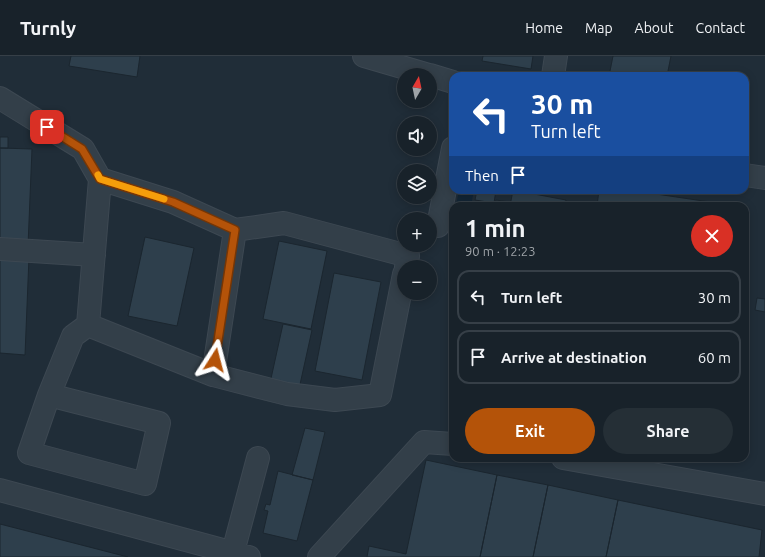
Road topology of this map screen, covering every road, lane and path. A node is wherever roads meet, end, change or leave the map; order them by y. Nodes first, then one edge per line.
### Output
1 (364, 56) edge
2 (556, 56) edge
3 (406, 68) edge
4 (554, 72) edge
5 (437, 77) edge
6 (449, 81) edge
7 (0, 98) edge
8 (449, 169) edge
9 (749, 176) edge
10 (765, 178) edge
11 (100, 179) junction
12 (438, 226) dead end
13 (235, 230) junction
14 (0, 249) edge
15 (94, 255) junction
16 (407, 260) edge
17 (399, 300) edge
18 (88, 325) junction
19 (213, 375) junction
20 (48, 395) junction
21 (449, 444) edge
22 (258, 458) dead end
23 (585, 462) edge
24 (0, 490) edge
25 (765, 494) edge
26 (241, 555) edge
27 (319, 557) edge

1 - 3 lane
2 - 4 lane
5 - 6 lane
7 - 11 lane
8 - 12 lane
9 - 10 lane
11 - 13 lane
11 - 15 lane
13 - 16 lane
13 - 19 lane
14 - 15 lane
15 - 18 lane
17 - 19 lane
18 - 19 lane
18 - 20 lane
20 - 20 lane
21 - 27 lane
22 - 26 lane
23 - 25 lane
24 - 26 lane

